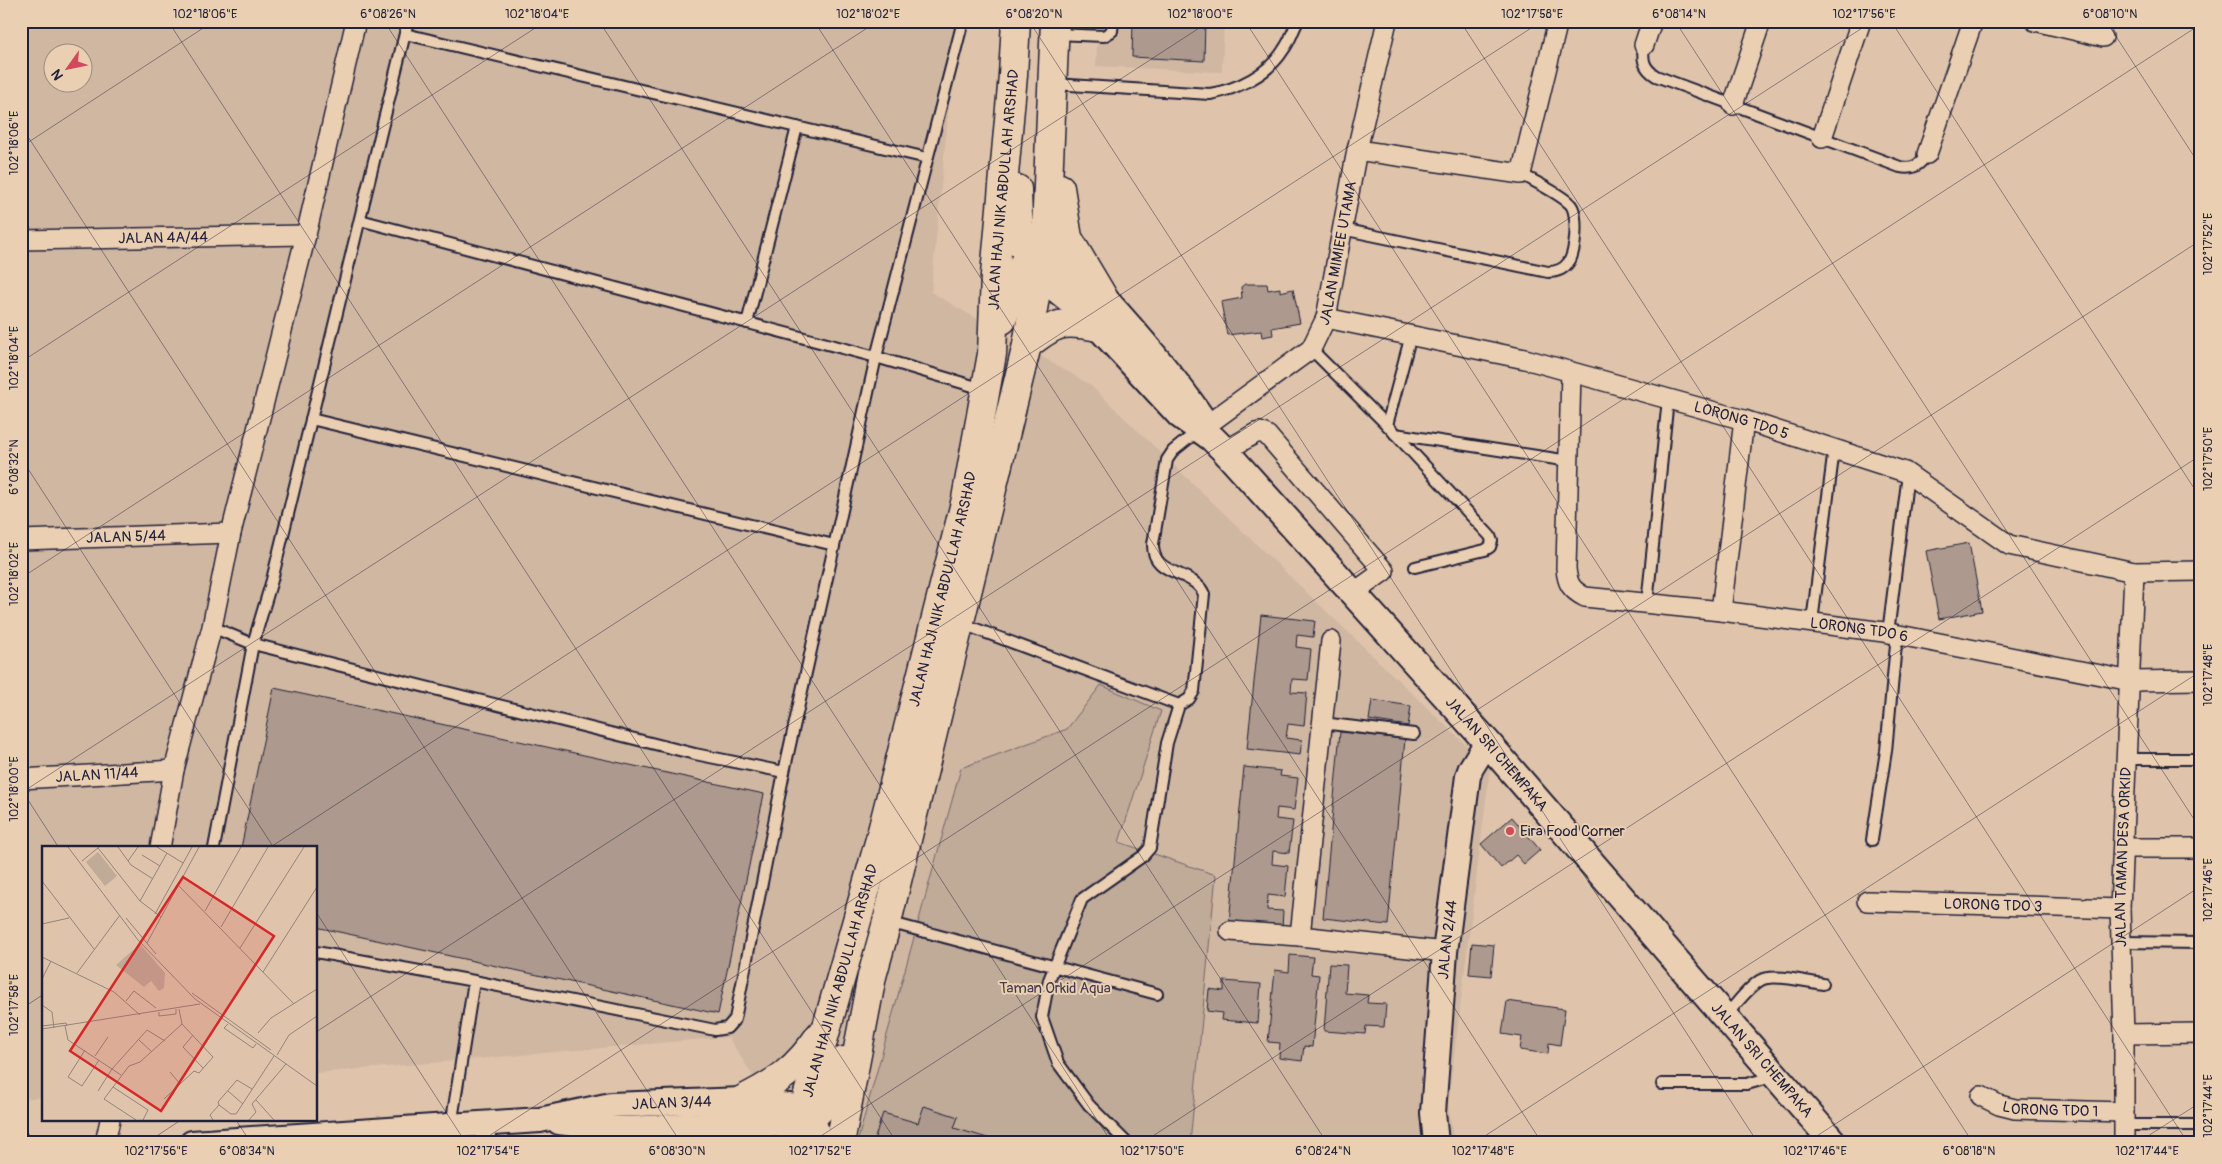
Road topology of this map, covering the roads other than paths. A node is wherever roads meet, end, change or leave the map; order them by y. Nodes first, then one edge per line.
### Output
1 (356, 21) edge
2 (408, 21) edge
3 (963, 21) edge
4 (1016, 21) edge
5 (1113, 21) edge
6 (1298, 21) edge
7 (1387, 21) edge
8 (1558, 21) edge
9 (1652, 21) edge
10 (1761, 21) edge
11 (1861, 21) edge
12 (1973, 21) edge
13 (2034, 21) edge
14 (1055, 28) edge
15 (405, 34) junction
16 (2102, 37) dead end
17 (1644, 45) joint
18 (1013, 75) junction
19 (1053, 84) junction
20 (1733, 105) junction
21 (797, 127) junction
22 (1051, 127) junction
23 (1822, 138) junction
24 (1357, 150) junction
25 (1927, 154) joint
26 (927, 158) junction
27 (1521, 174) junction
28 (360, 220) junction
29 (1342, 229) junction
30 (306, 235) junction
31 (21, 240) edge
32 (1037, 262) junction
33 (1103, 298) junction
34 (1326, 318) junction
35 (747, 323) junction
36 (1098, 327) junction
37 (1411, 335) junction
38 (1027, 345) junction
39 (1312, 349) junction
40 (992, 354) junction
41 (876, 357) junction
42 (1571, 372) junction
43 (985, 390) junction
44 (1668, 399) junction
45 (311, 420) junction
46 (1744, 420) junction
47 (1387, 425) junction
48 (1395, 434) junction
49 (1211, 436) junction
50 (1834, 449) junction
51 (1569, 462) junction
52 (1908, 474) junction
53 (231, 533) junction
54 (21, 540) edge
55 (834, 545) junction
56 (1415, 567) dead end
57 (2201, 571) edge
58 (2134, 572) junction
59 (1352, 594) junction
60 (1647, 604) junction
61 (1721, 611) junction
62 (960, 622) junction
63 (1812, 622) junction
64 (212, 627) junction
65 (1892, 634) junction
66 (1331, 642) dead end
67 (253, 644) junction
68 (2201, 680) edge
69 (2131, 681) junction
70 (1179, 705) junction
71 (1322, 723) junction
72 (1414, 734) dead end
73 (1487, 742) junction
74 (2127, 759) junction
75 (2201, 759) edge
76 (174, 770) junction
77 (784, 772) junction
78 (21, 779) edge
79 (1872, 840) dead end
80 (160, 846) edge
81 (214, 846) edge
82 (2123, 848) junction
83 (2201, 848) edge
84 (1867, 901) dead end
85 (2120, 908) junction
86 (887, 922) junction
87 (1230, 931) dead end
88 (1300, 936) junction
89 (2121, 942) junction
90 (2201, 943) edge
91 (318, 952) edge
92 (1445, 952) junction
93 (1054, 967) junction
94 (474, 981) junction
95 (1822, 984) dead end
96 (869, 994) junction
97 (1157, 994) dead end
98 (1724, 1016) junction
99 (828, 1024) junction
100 (2201, 1033) edge
101 (2124, 1034) junction
102 (1776, 1076) junction
103 (1662, 1084) dead end
104 (1981, 1096) dead end
105 (742, 1100) junction
106 (540, 1120) junction
107 (110, 1122) edge
108 (722, 1124) junction
109 (2201, 1125) edge
110 (451, 1126) junction
111 (2124, 1126) edge
112 (804, 1128) edge
113 (485, 1133) edge
114 (105, 1143) edge
115 (192, 1143) edge
116 (744, 1143) edge
117 (840, 1143) edge
118 (1127, 1143) edge
119 (1436, 1143) edge
120 (1834, 1143) edge

1 - 30 street
2 - 15 lane
3 - 26 lane
4 - 18 main road, JALAN HAJI NIK ABDULLAH ARSHAD
5 - 14 lane
6 - 19 lane
7 - 24 street, JALAN MIMIEE UTAMA
8 - 27 street
9 - 17 street
10 - 20 street
11 - 23 street
12 - 25 street
13 - 16 street
14 - 19 main road, JALAN HAJI NIK ABDULLAH ARSHAD
15 - 21 lane
15 - 28 lane
17 - 20 lane
18 - 32 main road
18 - 40 main road, JALAN HAJI NIK ABDULLAH ARSHAD
19 - 22 main road, JALAN HAJI NIK ABDULLAH ARSHAD
20 - 23 lane
21 - 26 lane
21 - 35 lane
22 - 32 main road, JALAN HAJI NIK ABDULLAH ARSHAD
22 - 33 main road
23 - 25 lane
24 - 27 street
24 - 29 street, JALAN MIMIEE UTAMA
26 - 41 lane
27 - 29 lane
28 - 35 lane
28 - 45 lane
29 - 34 street, JALAN MIMIEE UTAMA
30 - 31 street, JALAN 4A/44
30 - 53 street
32 - 33 main road
32 - 36 main road
32 - 38 main road, JALAN HAJI NIK ABDULLAH ARSHAD
32 - 40 main road
33 - 49 main road
34 - 37 street, LORONG TDO 5
34 - 39 street, JALAN MIMIEE UTAMA
35 - 41 lane
36 - 38 main road
36 - 49 main road
37 - 42 street, LORONG TDO 5
37 - 47 lane
38 - 62 main road, JALAN HAJI NIK ABDULLAH ARSHAD
39 - 47 lane
39 - 49 street, JALAN MIMIEE UTAMA
40 - 43 main road, JALAN HAJI NIK ABDULLAH ARSHAD
41 - 43 lane
41 - 55 lane
42 - 44 street, LORONG TDO 5
42 - 51 street
43 - 99 main road, JALAN HAJI NIK ABDULLAH ARSHAD
44 - 46 street, LORONG TDO 5
44 - 60 lane
45 - 55 lane
45 - 67 lane
46 - 50 street, LORONG TDO 5
46 - 61 street
47 - 48 lane
48 - 51 lane
48 - 56 lane
49 - 59 main road, JALAN SRI CHEMPAKA
49 - 59 street
49 - 70 lane
50 - 52 street, LORONG TDO 5
50 - 63 lane
51 - 60 street, LORONG TDO 6
52 - 58 street, LORONG TDO 5
52 - 65 lane
53 - 54 street, JALAN 5/44
53 - 64 street
55 - 77 lane
57 - 58 street, LORONG TDO 5
58 - 69 street, JALAN TAMAN DESA ORKID
59 - 73 main road, JALAN SRI CHEMPAKA
60 - 61 street, LORONG TDO 6
61 - 63 street, LORONG TDO 6
62 - 70 lane
62 - 86 main road, JALAN HAJI NIK ABDULLAH ARSHAD
63 - 65 street, LORONG TDO 6
64 - 67 lane
64 - 76 street
65 - 69 street, LORONG TDO 6
65 - 79 lane
66 - 71 street
67 - 77 lane
67 - 81 lane
68 - 69 street, LORONG TDO 6
69 - 74 street, JALAN TAMAN DESA ORKID
70 - 93 lane
71 - 72 lane
71 - 88 street
73 - 92 street, JALAN 2/44
73 - 98 main road, JALAN SRI CHEMPAKA
74 - 75 lane
74 - 82 street, JALAN TAMAN DESA ORKID
76 - 78 street, JALAN 11/44
76 - 80 street
77 - 94 lane
82 - 83 street
82 - 85 street, JALAN TAMAN DESA ORKID
84 - 85 street, LORONG TDO 3
85 - 89 street, JALAN TAMAN DESA ORKID
86 - 93 lane
86 - 96 main road, JALAN HAJI NIK ABDULLAH ARSHAD
87 - 88 street
88 - 92 street
89 - 90 lane
89 - 101 street, JALAN TAMAN DESA ORKID
91 - 94 lane
92 - 119 street, JALAN 2/44
93 - 97 lane
93 - 118 lane
94 - 110 lane
95 - 98 lane
96 - 112 main road
96 - 117 main road, JALAN HAJI NIK ABDULLAH ARSHAD
98 - 102 main road, JALAN SRI CHEMPAKA
99 - 105 main road
99 - 112 main road, JALAN HAJI NIK ABDULLAH ARSHAD
100 - 101 street
101 - 111 street, JALAN TAMAN DESA ORKID
102 - 103 lane
102 - 120 main road, JALAN SRI CHEMPAKA
104 - 111 street, LORONG TDO 1
105 - 106 street, JALAN 3/44
105 - 112 street, JALAN 3/44
106 - 108 street, JALAN 3/44
106 - 113 street, JALAN 3/44
107 - 114 street
108 - 112 street, JALAN 3/44
108 - 116 main road
109 - 111 lane
110 - 113 street, JALAN 3/44
110 - 115 street, JALAN 3/44

